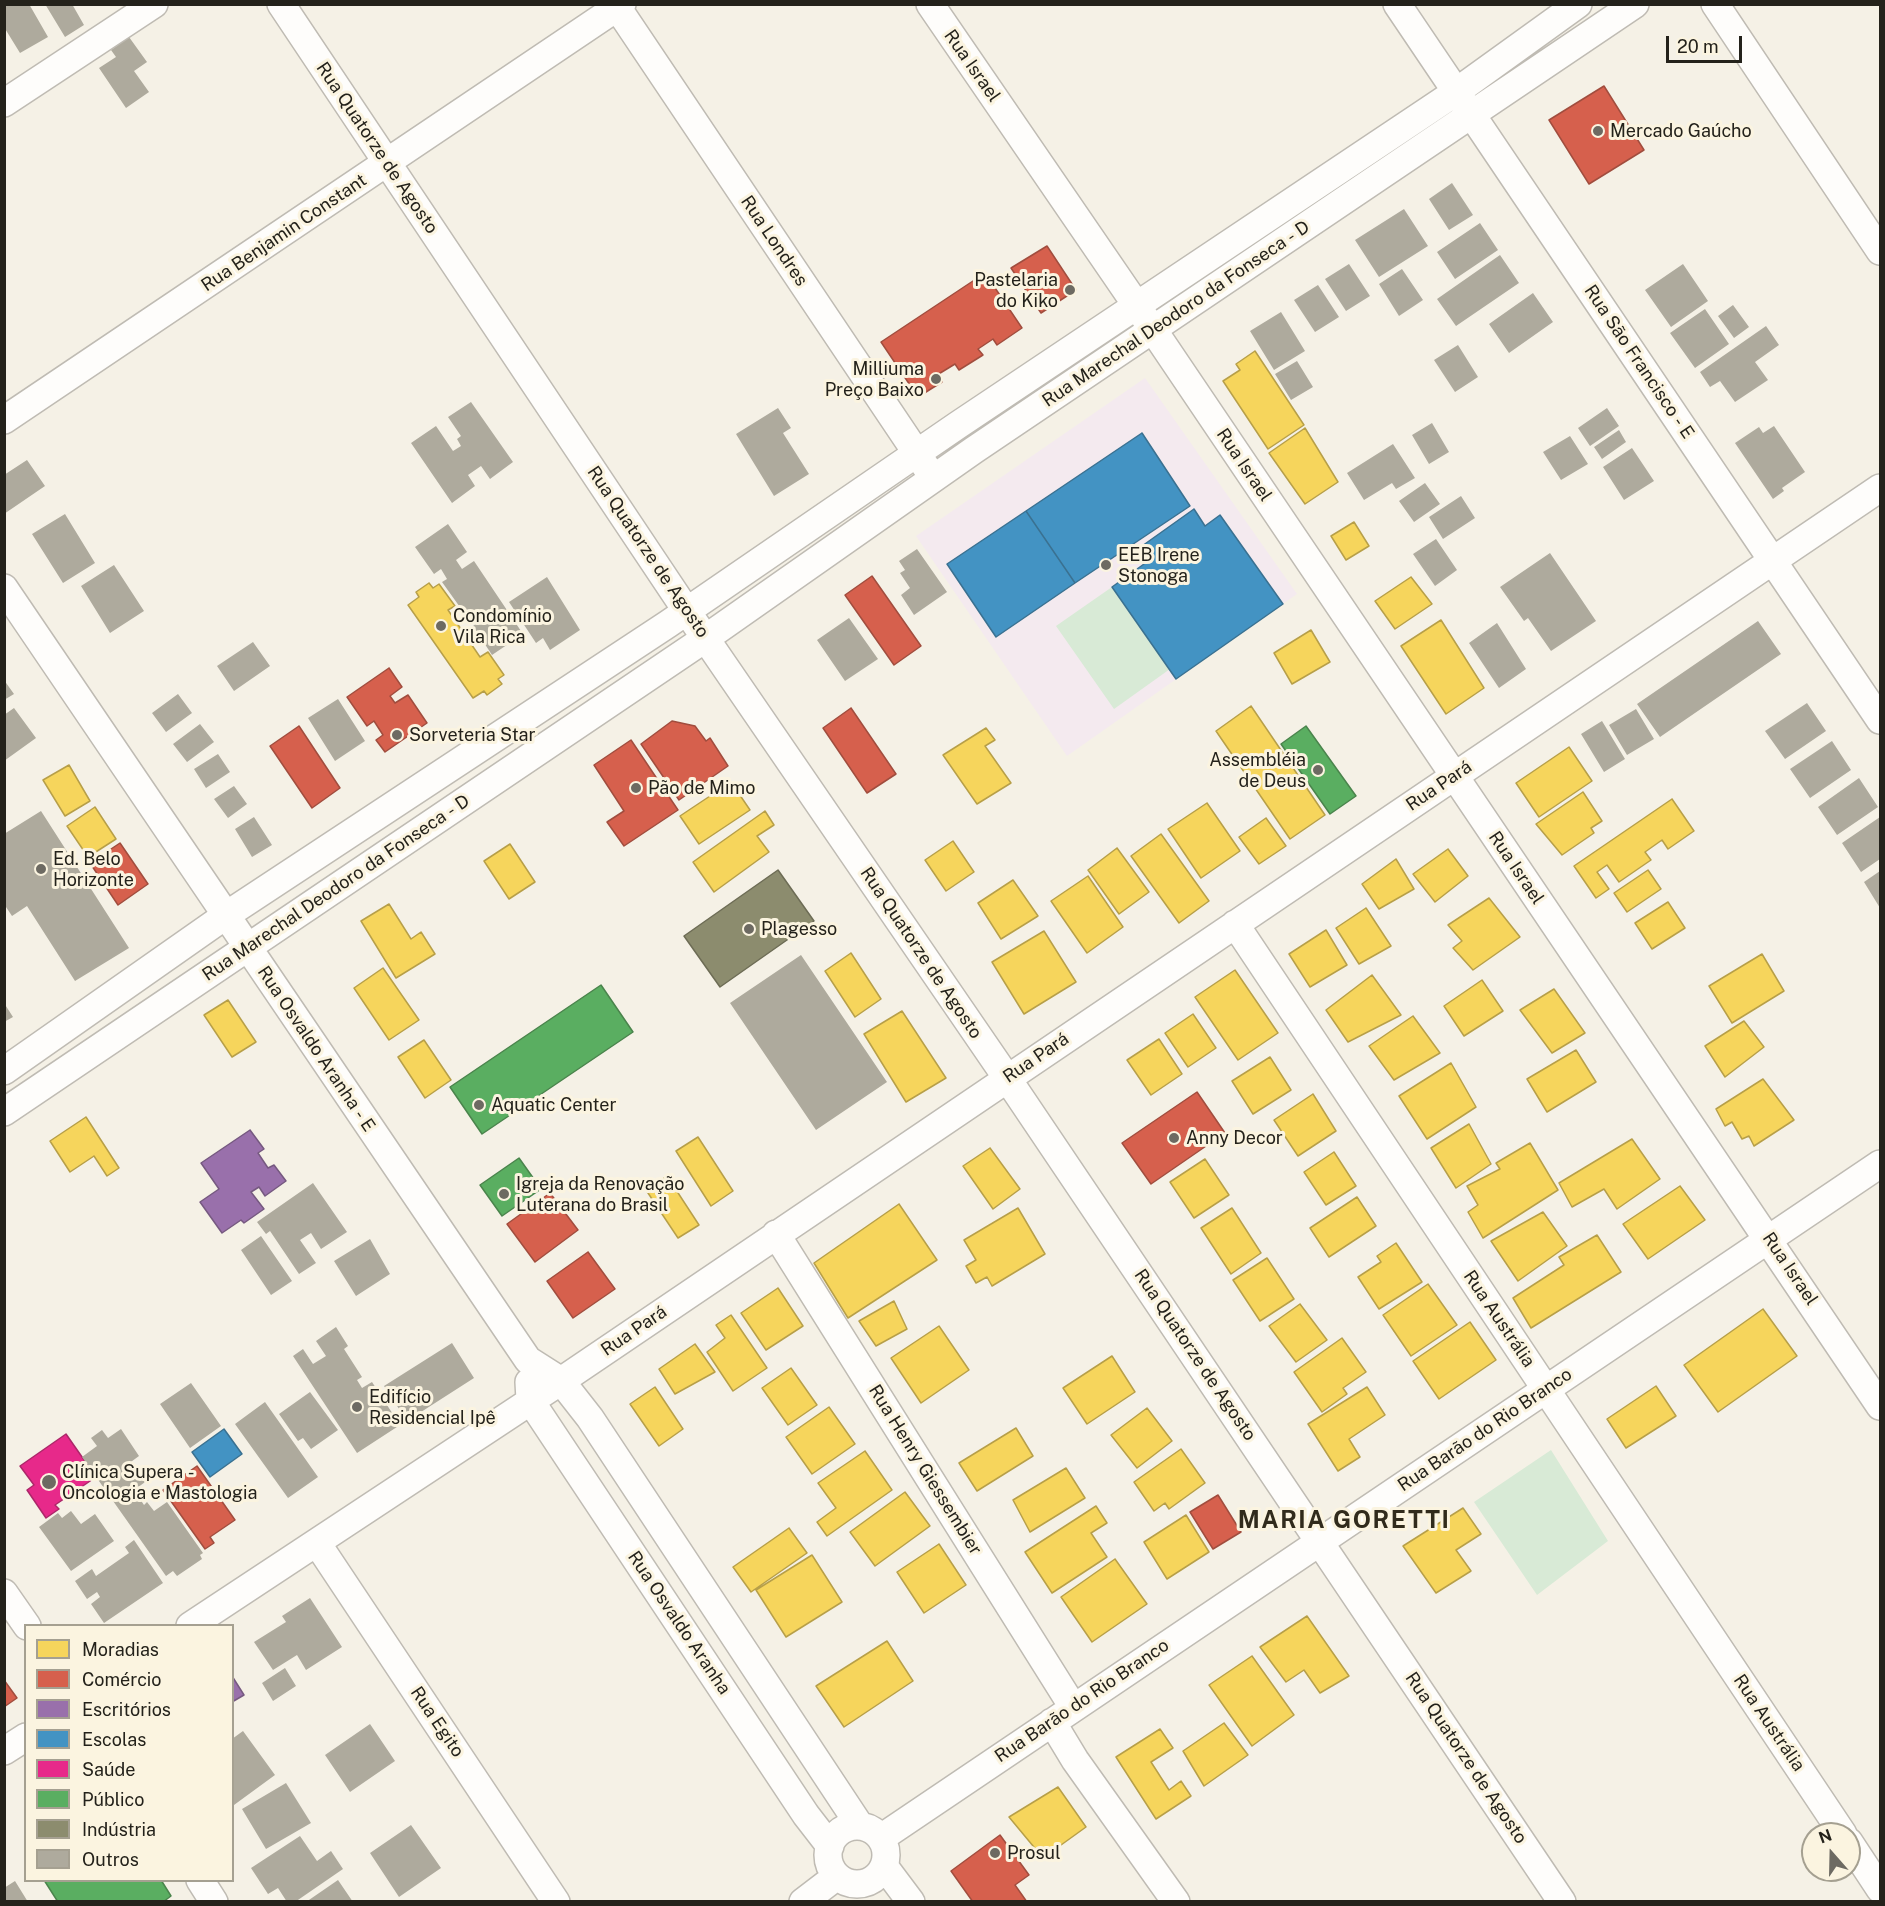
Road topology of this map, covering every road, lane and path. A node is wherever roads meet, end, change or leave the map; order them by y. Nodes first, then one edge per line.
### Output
1 (154, 4) edge
2 (281, 4) edge
3 (930, 4) edge
4 (1397, 4) edge
5 (1578, 4) edge
6 (1635, 4) edge
7 (1715, 4) edge
8 (618, 6) edge
9 (1456, 92) junction
10 (4, 103) edge
11 (1472, 114) junction
12 (388, 163) junction
13 (1881, 251) edge
14 (1137, 306) junction
15 (1153, 329) junction
16 (1036, 375) junction
17 (1052, 398) junction
18 (4, 420) edge
19 (916, 453) junction
20 (933, 478) junction
21 (1881, 488) edge
22 (812, 525) junction
23 (831, 551) junction
24 (1773, 561) junction
25 (4, 588) edge
26 (685, 611) junction
27 (713, 633) junction
28 (1881, 720) edge
29 (1454, 776) junction
30 (225, 916) junction
31 (1235, 924) junction
32 (248, 948) junction
33 (7, 1069) edge
34 (1007, 1078) junction
35 (29, 1095) junction
36 (4, 1112) edge
37 (1881, 1164) edge
38 (776, 1234) junction
39 (1770, 1239) junction
40 (528, 1360) junction
41 (561, 1381) junction
42 (1546, 1389) junction
43 (530, 1400) junction
44 (1881, 1406) edge
45 (638, 1491) junction
46 (606, 1513) junction
47 (1321, 1541) junction
48 (317, 1543) junction
49 (4, 1593) edge
50 (711, 1603) junction
51 (678, 1622) junction
52 (26, 1624) edge
53 (193, 1624) edge
54 (1062, 1714) junction
55 (793, 1723) junction
56 (24, 1738) edge
57 (759, 1744) junction
58 (4, 1751) edge
59 (1836, 1822) edge
60 (870, 1832) junction
61 (830, 1846) junction
62 (1861, 1860) edge
63 (884, 1866) junction
64 (201, 1882) edge
65 (851, 1887) edge
66 (1881, 1889) edge
67 (214, 1902) edge
68 (556, 1902) edge
69 (803, 1902) edge
70 (911, 1902) edge
71 (1176, 1902) edge
72 (1562, 1902) edge

1 - 10 street
2 - 12 street, Rua Quatorze de Agosto
3 - 14 street, Rua Israel
4 - 9 street, Rua São Francisco - E
5 - 9 street, Rua Marechal Deodoro da Fonseca - D
6 - 11 street, Rua Marechal Deodoro da Fonseca - D
7 - 13 street
8 - 12 street, Rua Benjamin Constant
8 - 19 street, Rua Londres
9 - 11 street, Rua São Francisco - E
9 - 14 street, Rua Marechal Deodoro da Fonseca - D
11 - 15 street, Rua Marechal Deodoro da Fonseca - D
11 - 24 street, Rua São Francisco - E
12 - 18 street, Rua Benjamin Constant
12 - 26 street, Rua Quatorze de Agosto
14 - 15 street, Rua Israel
14 - 16 street, Rua Marechal Deodoro da Fonseca - D
15 - 17 street, Rua Marechal Deodoro da Fonseca - D
15 - 29 street, Rua Israel
16 - 17 street
16 - 19 street, Rua Marechal Deodoro da Fonseca - D
17 - 20 street, Rua Marechal Deodoro da Fonseca - D
19 - 20 street, Rua Londres
19 - 22 street, Rua Marechal Deodoro da Fonseca - D
20 - 23 street, Rua Marechal Deodoro da Fonseca - D
21 - 24 street, Rua Pará
22 - 23 street
22 - 26 street, Rua Marechal Deodoro da Fonseca - D
23 - 27 street, Rua Marechal Deodoro da Fonseca - D
24 - 28 street, Rua São Francisco - E
24 - 29 street, Rua Pará
25 - 30 street, Rua Osvaldo Aranha - E
26 - 27 street, Rua Quatorze de Agosto
26 - 30 street, Rua Marechal Deodoro da Fonseca - D
27 - 32 street, Rua Marechal Deodoro da Fonseca - D
27 - 34 street, Rua Quatorze de Agosto
29 - 31 street, Rua Pará
29 - 39 street, Rua Israel
30 - 32 street, Rua Osvaldo Aranha - E
30 - 33 street, Rua Marechal Deodoro da Fonseca - D
31 - 34 street, Rua Pará
31 - 42 street, Rua Austrália
32 - 35 street, Rua Marechal Deodoro da Fonseca - D
32 - 40 street, Rua Osvaldo Aranha - E
33 - 35 street
34 - 38 street, Rua Pará
34 - 47 street, Rua Quatorze de Agosto
35 - 36 street, Rua Marechal Deodoro da Fonseca - D
37 - 39 street, Rua Barão do Rio Branco
38 - 41 street, Rua Pará
38 - 54 street, Rua Henry Giessembier
39 - 42 street, Rua Barão do Rio Branco
39 - 44 street, Rua Israel
40 - 41 street, Rua Osvaldo Aranha - E
40 - 43 street
41 - 43 street, Rua Pará
41 - 45 street
42 - 47 street, Rua Barão do Rio Branco
42 - 59 street, Rua Austrália
43 - 46 street, Rua Osvaldo Aranha
43 - 48 street, Rua Pará
45 - 46 street
45 - 50 street
46 - 51 street, Rua Osvaldo Aranha
47 - 54 street, Rua Barão do Rio Branco
47 - 72 street, Rua Quatorze de Agosto
48 - 53 street, Rua Pará
48 - 68 street, Rua Egito
49 - 52 street
50 - 51 street
50 - 55 street
51 - 57 street, Rua Osvaldo Aranha
54 - 60 street, Rua Barão do Rio Branco
54 - 71 street, Rua Henry Giessembier
55 - 57 street
55 - 60 street
56 - 58 street
57 - 61 street, Rua Osvaldo Aranha
60 - 61 street
60 - 63 street
61 - 65 street
62 - 66 street
63 - 65 street
63 - 70 street
64 - 67 street
65 - 69 street

